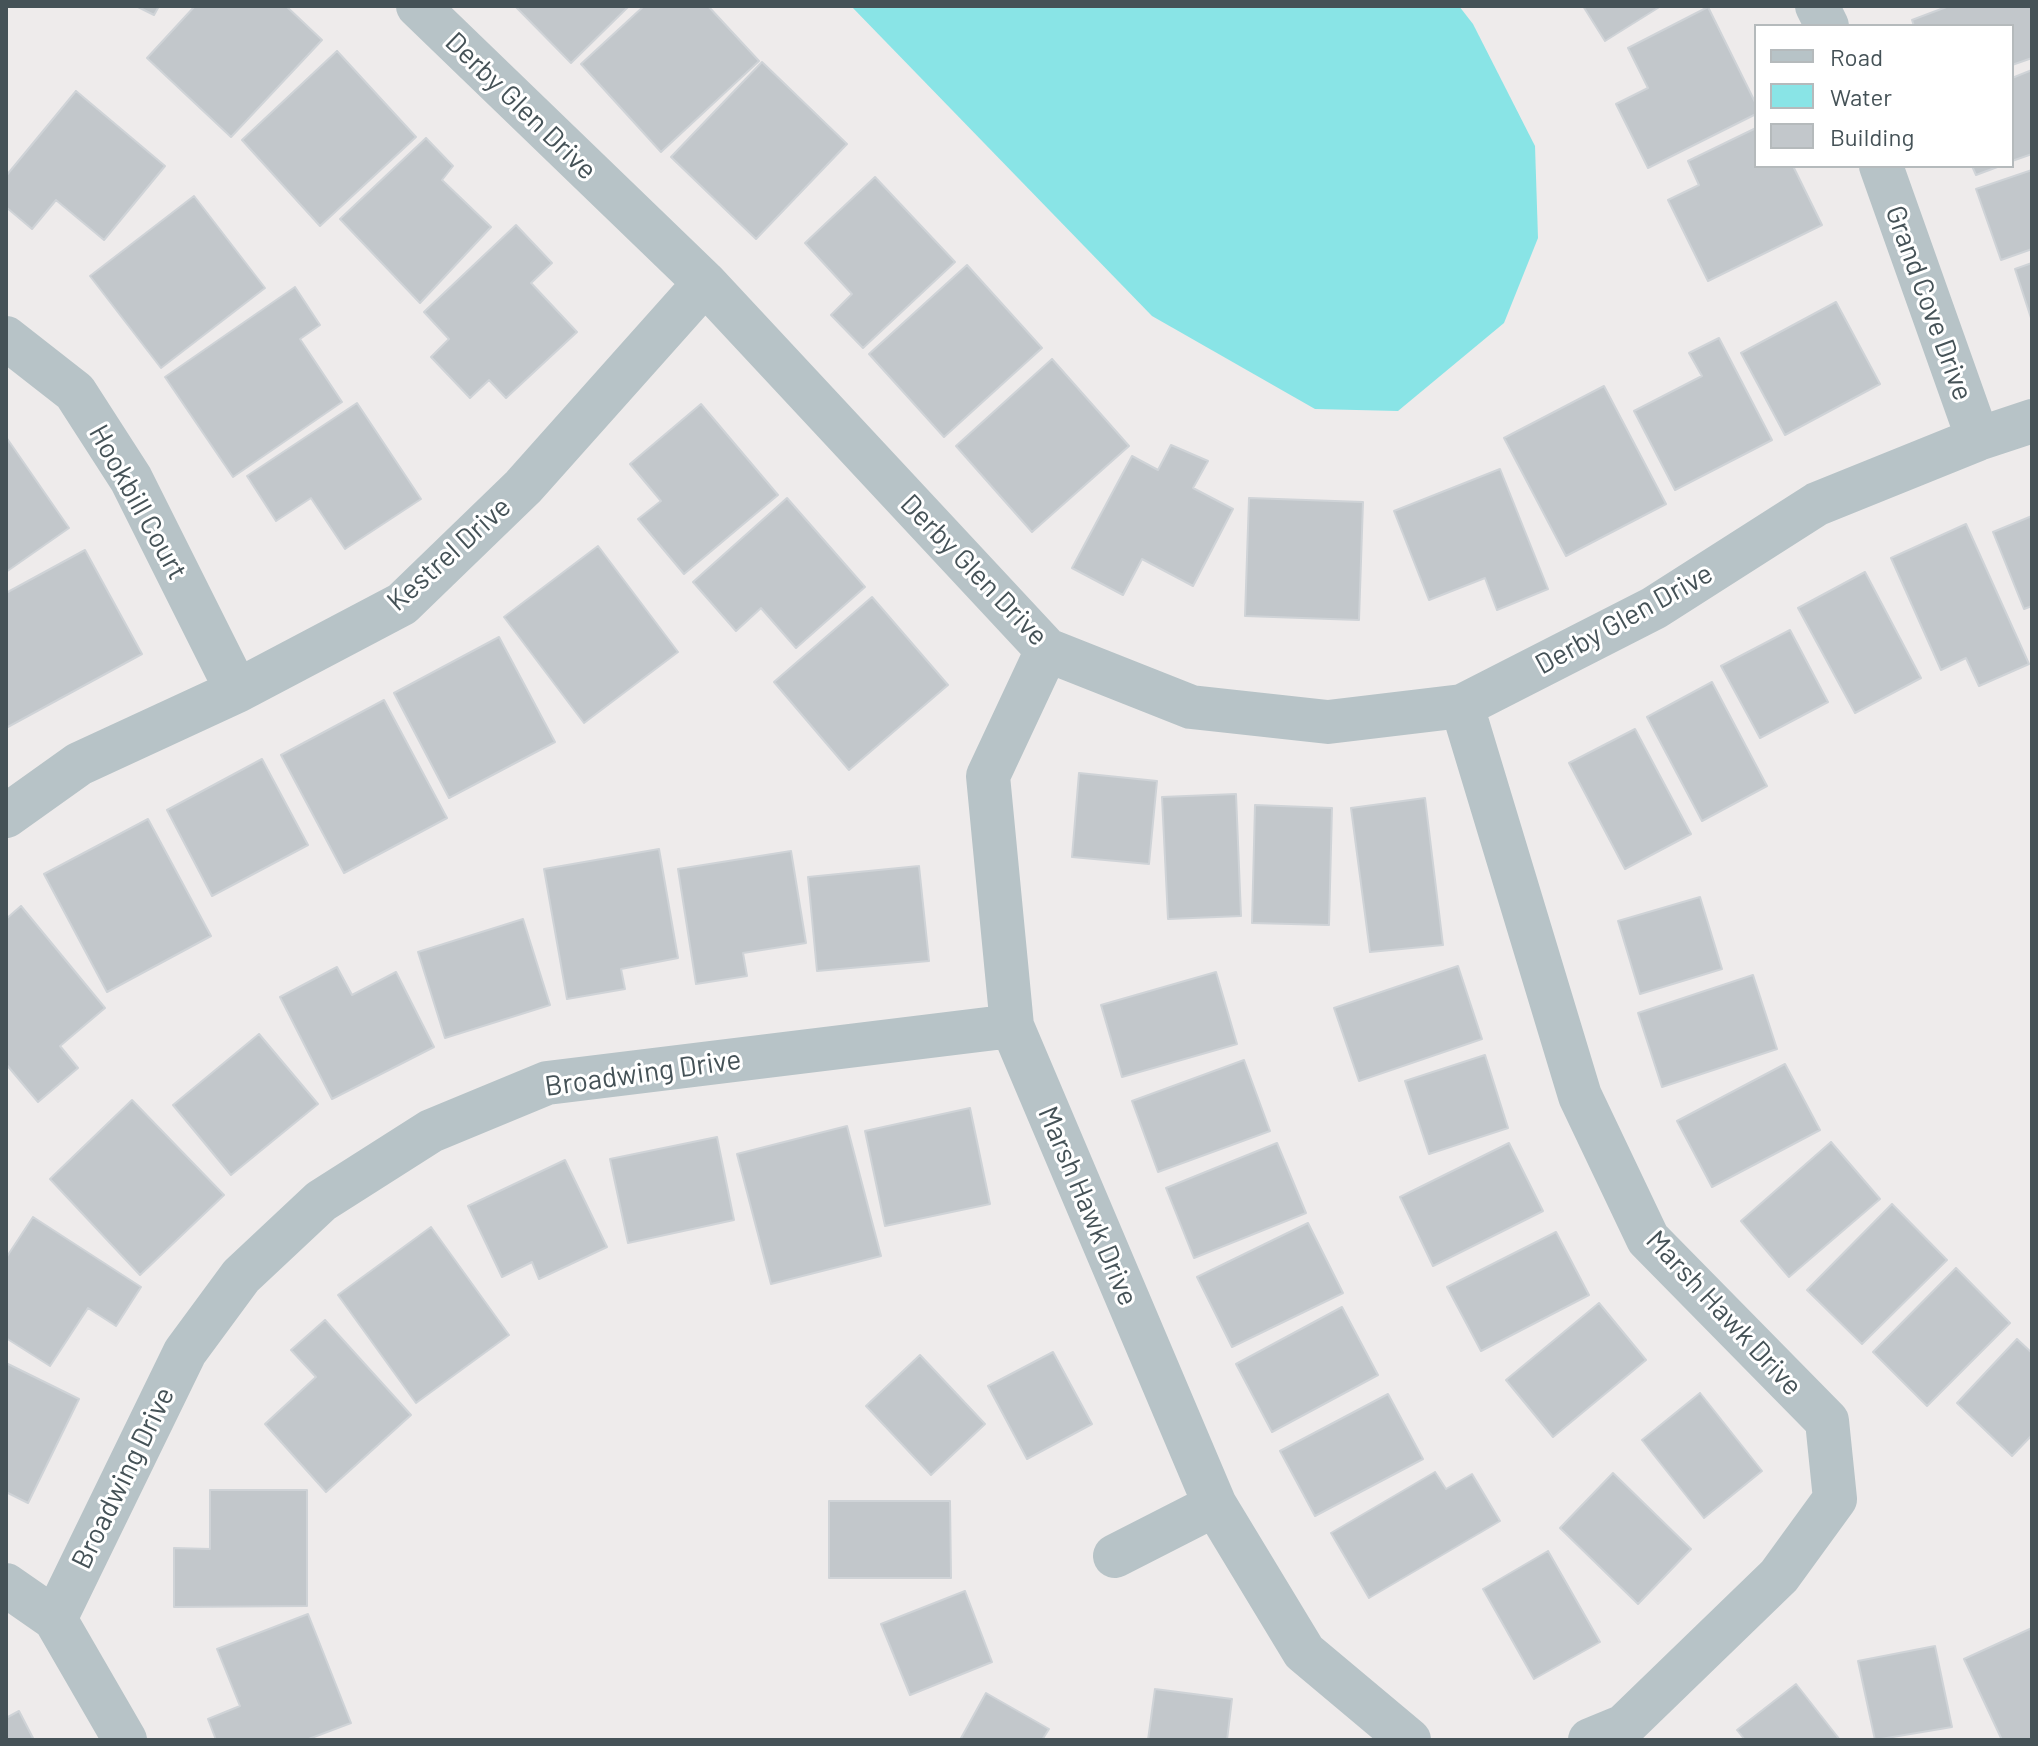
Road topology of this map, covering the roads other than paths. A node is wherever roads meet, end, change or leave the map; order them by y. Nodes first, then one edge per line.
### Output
1 (418, 6) edge
2 (1817, 6) edge
3 (1826, 24) edge
4 (1882, 168) edge
5 (705, 283) junction
6 (6, 338) edge
7 (2032, 421) edge
8 (1978, 439) junction
9 (1047, 650) junction
10 (237, 691) junction
11 (1462, 706) junction
12 (6, 816) edge
13 (1012, 1026) junction
14 (1215, 1505) junction
15 (1115, 1556) dead end
16 (6, 1585) edge
17 (55, 1619) junction
18 (125, 1740) edge
19 (1409, 1740) edge
20 (1590, 1740) edge

1 - 5 street, Derby Glen Drive
2 - 3 street
4 - 8 street, Grand Cove Drive
5 - 9 street, Derby Glen Drive
5 - 10 street, Kestrel Drive
6 - 10 street, Hookbill Court
7 - 8 street, Derby Glen Drive
8 - 11 street, Derby Glen Drive
9 - 11 street, Derby Glen Drive
9 - 13 street, Marsh Hawk Drive
10 - 12 street, Kestrel Drive
11 - 20 street, Marsh Hawk Drive
13 - 14 street, Marsh Hawk Drive
13 - 17 street, Broadwing Drive
14 - 15 street
14 - 19 street, Marsh Hawk Drive
16 - 17 street
17 - 18 street

